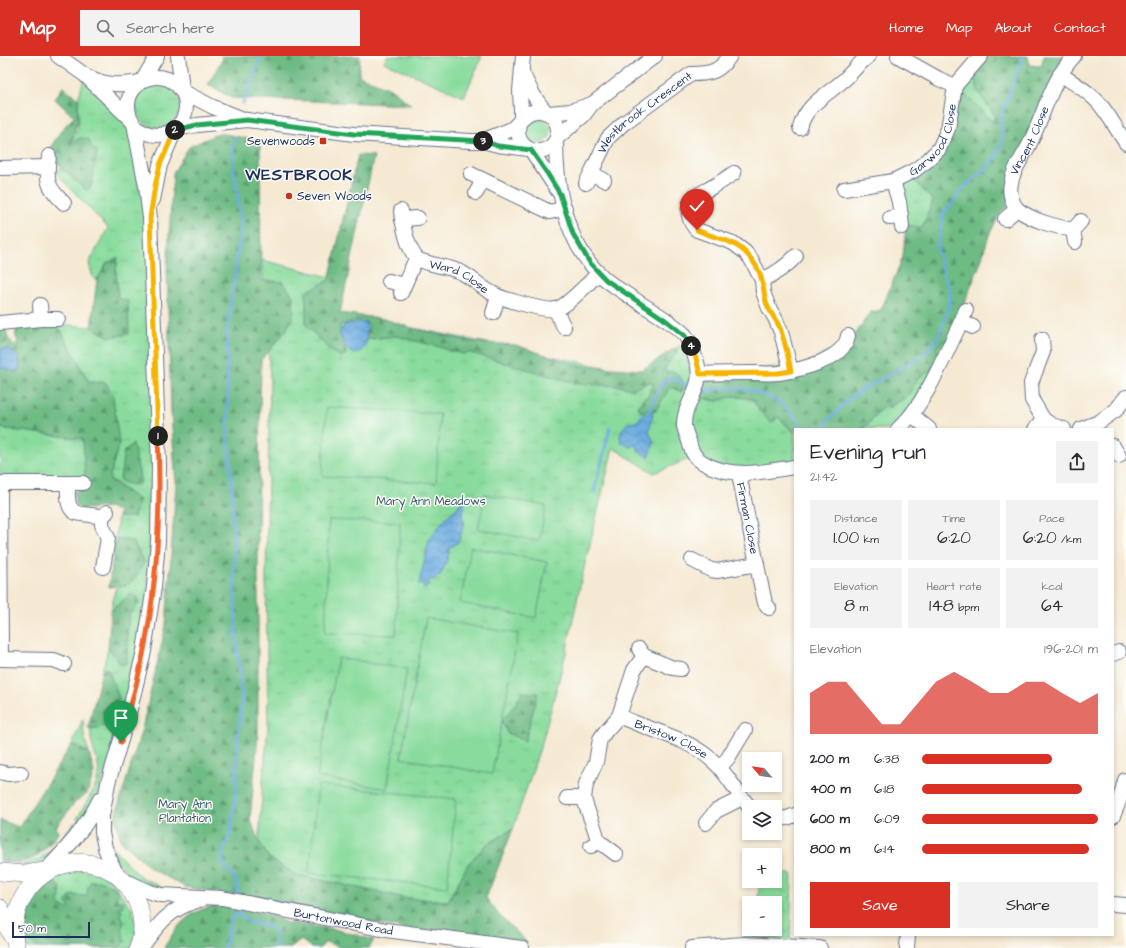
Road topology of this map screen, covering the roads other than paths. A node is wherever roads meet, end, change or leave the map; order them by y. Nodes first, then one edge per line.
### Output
1 (58, 56) edge
2 (157, 56) edge
3 (178, 56) edge
4 (655, 56) edge
5 (730, 56) edge
6 (869, 56) edge
7 (898, 56) edge
8 (981, 56) edge
9 (1074, 56) edge
10 (522, 63) edge
11 (1060, 74) junction
12 (85, 75) junction
13 (141, 81) junction
14 (955, 86) junction
15 (183, 90) junction
16 (592, 104) junction
17 (548, 113) junction
18 (247, 120) junction
19 (520, 121) junction
20 (132, 122) junction
21 (801, 129) dead end
22 (176, 130) junction
23 (557, 139) junction
24 (482, 141) junction
25 (1126, 143) edge
26 (530, 149) junction
27 (0, 168) edge
28 (734, 174) dead end
29 (604, 180) dead end
30 (893, 181) junction
31 (843, 191) dead end
32 (476, 193) dead end
33 (560, 194) junction
34 (64, 207) dead end
35 (564, 208) junction
36 (1017, 209) junction
37 (150, 218) junction
38 (418, 218) dead end
39 (1005, 219) dead end
40 (897, 221) dead end
41 (1077, 231) dead end
42 (796, 255) dead end
43 (417, 259) junction
44 (599, 273) junction
45 (762, 280) junction
46 (389, 281) dead end
47 (498, 297) junction
48 (40, 305) dead end
49 (555, 309) junction
50 (493, 313) dead end
51 (41, 319) junction
52 (58, 319) dead end
53 (966, 320) dead end
54 (0, 323) edge
55 (564, 327) dead end
56 (848, 333) dead end
57 (1042, 338) dead end
58 (791, 371) junction
59 (700, 374) junction
60 (1126, 397) edge
61 (912, 415) junction
62 (1040, 424) edge
63 (1101, 425) edge
64 (899, 428) edge
65 (928, 428) edge
66 (1061, 428) edge
67 (1086, 428) edge
68 (794, 467) edge
69 (739, 474) junction
70 (83, 482) dead end
71 (0, 483) edge
72 (68, 483) junction
73 (690, 559) dead end
74 (757, 564) junction
75 (103, 567) dead end
76 (769, 608) dead end
77 (1, 659) edge
78 (64, 665) dead end
79 (681, 669) dead end
80 (619, 716) junction
81 (746, 728) dead end
82 (720, 767) junction
83 (0, 772) edge
84 (22, 772) dead end
85 (1121, 779) edge
86 (108, 783) junction
87 (567, 798) dead end
88 (584, 798) junction
89 (745, 800) edge
90 (742, 803) edge
91 (1114, 814) edge
92 (794, 815) edge
93 (782, 818) edge
94 (706, 823) dead end
95 (616, 854) dead end
96 (45, 871) junction
97 (0, 872) edge
98 (119, 878) junction
99 (213, 897) junction
100 (0, 908) edge
101 (908, 936) edge
102 (425, 942) edge
103 (15, 944) edge
104 (140, 948) edge
105 (522, 948) edge
106 (692, 948) edge
107 (820, 948) edge
108 (907, 948) edge

1 - 12 street
2 - 13 street
3 - 15 street
4 - 16 street
5 - 29 street, Westbrook Crescent
6 - 21 street
7 - 14 street, Garwood Close
8 - 14 street, Garwood Close
9 - 11 street, Vincent Close
10 - 17 street
10 - 19 street
11 - 25 street
11 - 36 street, Vincent Close
12 - 13 street
12 - 20 street
13 - 15 street
13 - 20 street
14 - 30 street, Garwood Close
15 - 18 street
15 - 22 street
16 - 17 street
16 - 23 street
17 - 19 street
17 - 23 street
18 - 22 street
18 - 24 street
19 - 24 street
19 - 26 street
20 - 22 street
20 - 37 street
22 - 37 street
23 - 26 street
23 - 33 street
24 - 26 street
26 - 33 street
27 - 34 street
28 - 45 street
30 - 31 street, Garwood Close
30 - 40 street, Garwood Close
32 - 35 street
33 - 35 street
35 - 44 street
36 - 39 street
36 - 41 street
37 - 86 street
38 - 43 street, Ward Close
42 - 45 street
43 - 46 street, Ward Close
43 - 47 street, Ward Close
44 - 49 street
44 - 59 street
45 - 58 street
47 - 49 street, Ward Close
47 - 50 street, Ward Close
48 - 51 street
49 - 55 street
51 - 52 street
51 - 54 street
53 - 61 street
56 - 58 street
57 - 62 street
58 - 59 street
59 - 69 street
60 - 63 street
61 - 64 street
61 - 65 street
62 - 66 street
63 - 67 street
68 - 69 street
69 - 74 street, Firman Close
70 - 72 street
71 - 72 street
71 - 77 street
72 - 75 street
73 - 74 street, Firman Close
74 - 76 street, Firman Close
77 - 78 street
79 - 80 street, Bristow Close
80 - 82 street, Bristow Close
80 - 88 street, Bristow Close
81 - 82 street, Bristow Close
82 - 89 street, Bristow Close
83 - 84 street
85 - 91 street
86 - 96 street
86 - 98 street
87 - 88 street
88 - 95 street, Bristow Close
90 - 94 street, Bristow Close
92 - 93 street
96 - 97 main road
96 - 98 main road
96 - 103 main road
98 - 99 street, Burtonwood Road
98 - 104 main road
99 - 102 street, Burtonwood Road
99 - 104 street, Burtonwood Road
100 - 103 main road
101 - 108 street
102 - 105 street, Burtonwood Road
106 - 107 street

